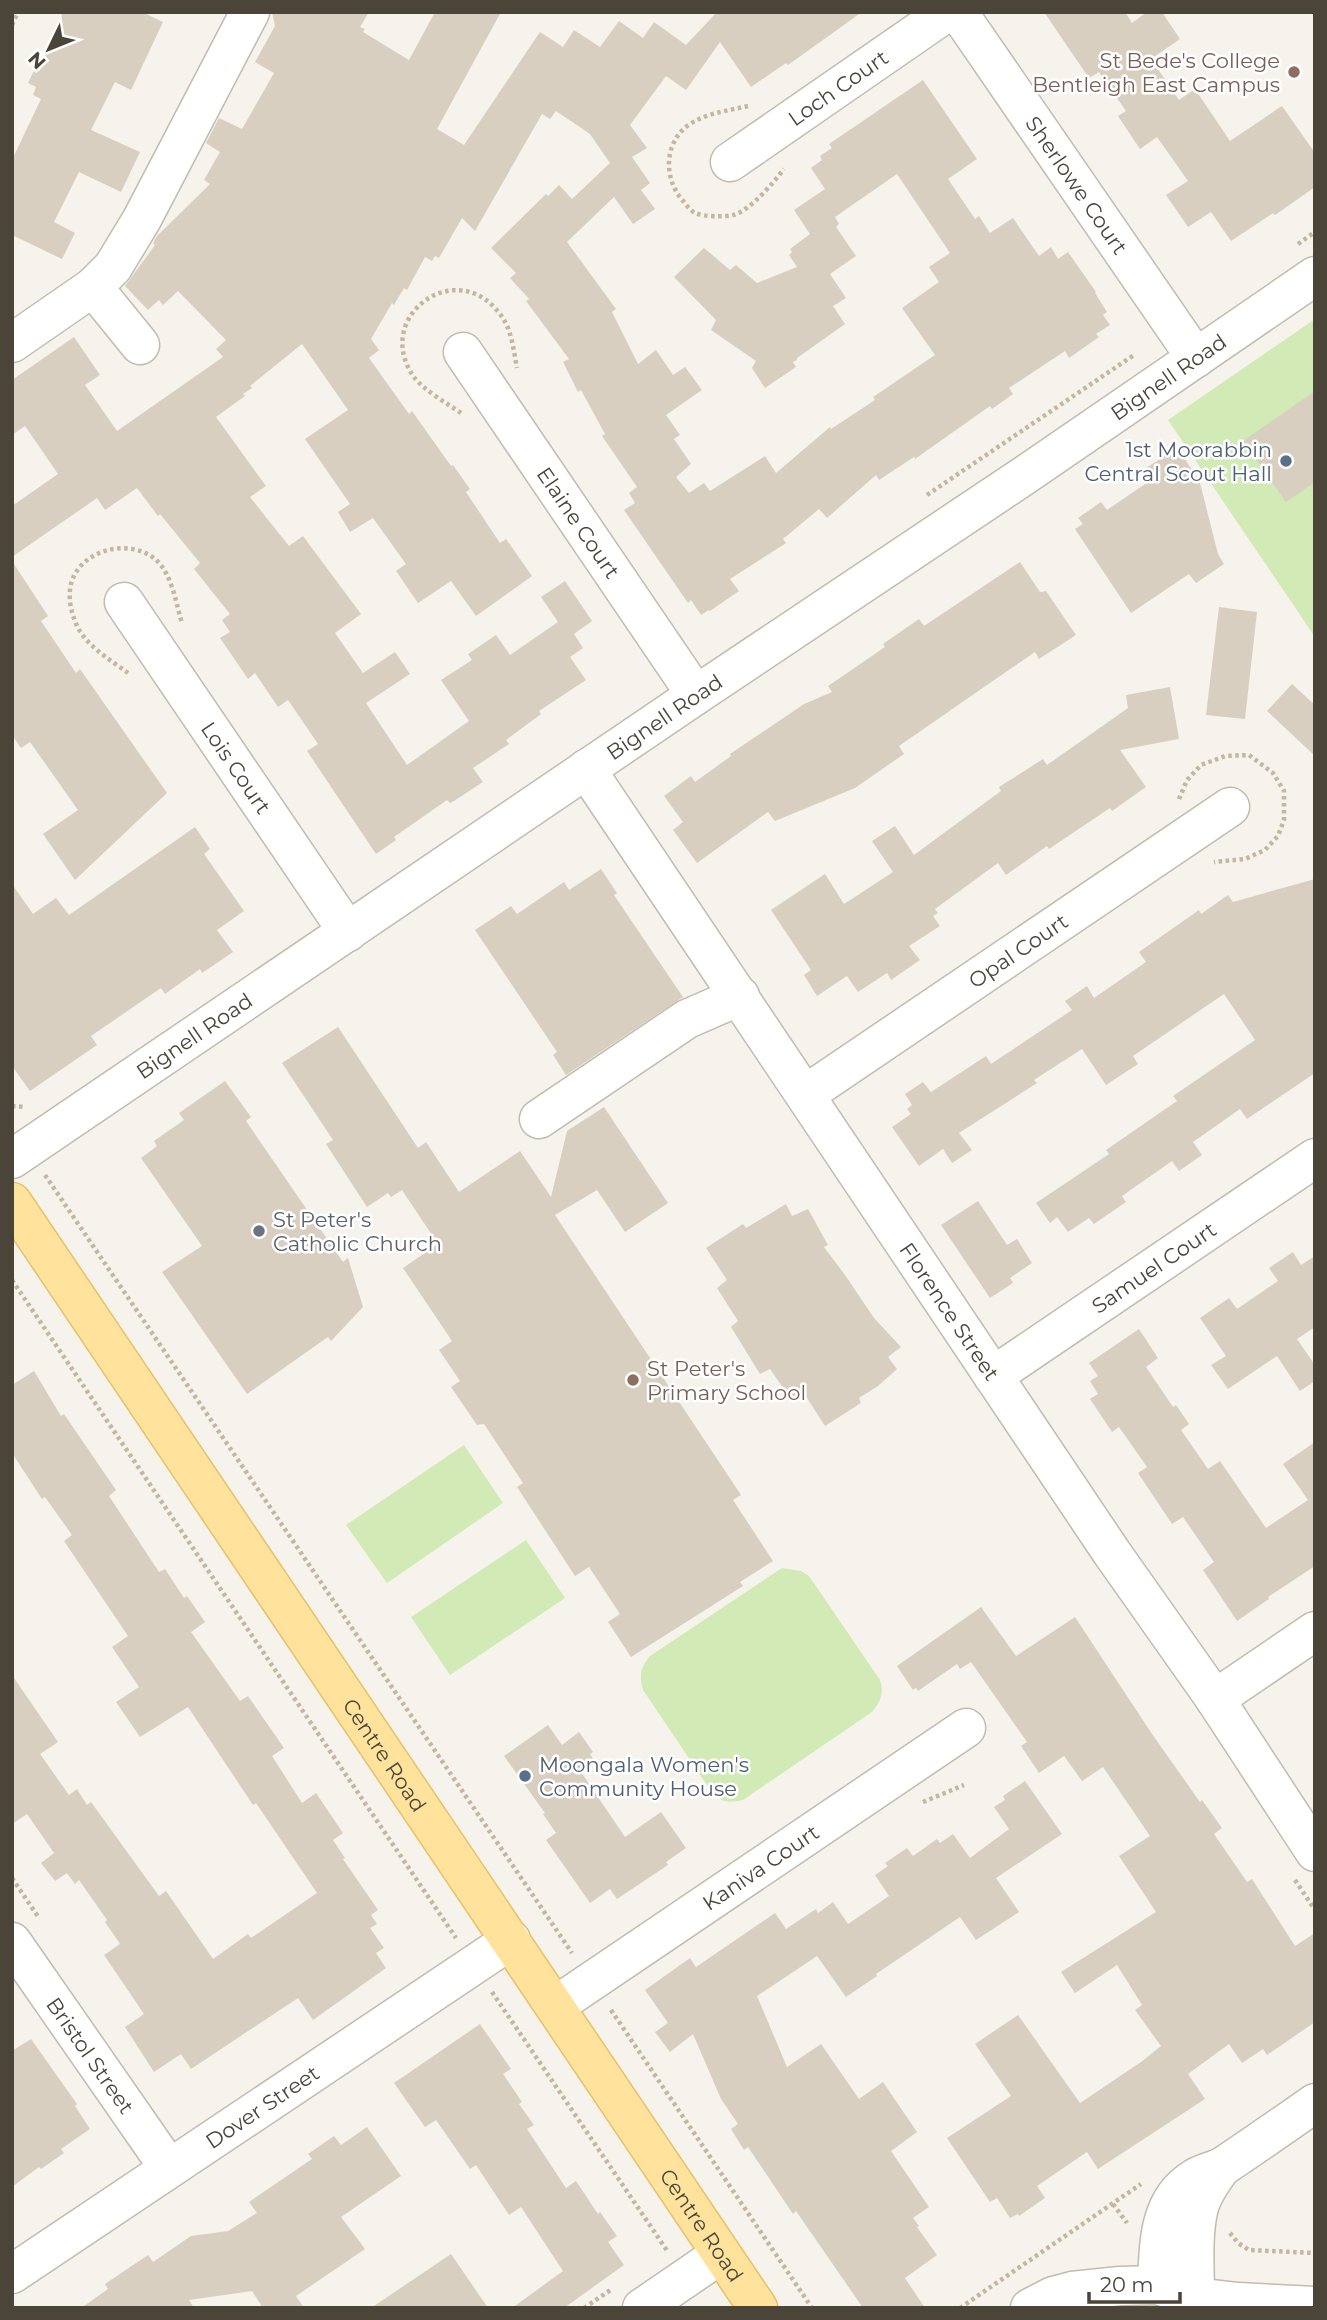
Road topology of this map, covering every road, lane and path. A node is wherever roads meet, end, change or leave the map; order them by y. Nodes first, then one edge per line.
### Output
1 (18, 12) edge
2 (250, 12) edge
3 (947, 12) edge
4 (958, 12) edge
5 (12, 25) edge
6 (730, 162) dead end
7 (1315, 276) edge
8 (93, 287) junction
9 (12, 343) edge
10 (140, 345) dead end
11 (463, 352) dead end
12 (1196, 358) junction
13 (124, 602) dead end
14 (696, 695) junction
15 (586, 769) junction
16 (1230, 807) dead end
17 (348, 932) junction
18 (740, 996) junction
19 (806, 1094) junction
20 (538, 1119) dead end
21 (20, 1154) edge
22 (1315, 1158) edge
23 (12, 1202) edge
24 (12, 1280) edge
25 (993, 1376) junction
26 (1315, 1631) edge
27 (1214, 1699) junction
28 (966, 1728) dead end
29 (1315, 1852) edge
30 (12, 1878) edge
31 (27, 1933) edge
32 (511, 1940) junction
33 (458, 1949) junction
34 (592, 1982) junction
35 (555, 2006) junction
36 (1315, 2103) edge
37 (169, 2168) junction
38 (1220, 2168) junction
39 (1147, 2180) dead end
40 (721, 2253) junction
41 (12, 2274) edge
42 (686, 2278) junction
43 (1315, 2284) edge
44 (1195, 2285) junction
45 (1157, 2286) junction
46 (1315, 2306) edge
47 (642, 2308) edge
48 (758, 2308) edge
49 (811, 2308) edge
50 (960, 2308) edge
51 (1030, 2308) edge

1 - 5 path
2 - 8 street
3 - 6 street, Loch Court
4 - 12 street, Sherlowe Court
7 - 12 street, Bignell Road
8 - 9 street
8 - 10 street
11 - 14 street, Elaine Court
12 - 14 street, Bignell Road
13 - 17 street, Lois Court
14 - 15 street, Bignell Road
15 - 17 street, Bignell Road
15 - 18 street, Florence Street
16 - 19 street, Opal Court
17 - 21 street, Bignell Road
18 - 19 street, Florence Street
18 - 20 street
19 - 25 street, Florence Street
21 - 34 path
22 - 25 street, Samuel Court
23 - 32 main road, Centre Road
24 - 33 path
25 - 27 street, Florence Street
26 - 27 street
27 - 29 street, Florence Street
28 - 34 street, Kaniva Court
30 - 31 path
31 - 37 street, Bristol Street
32 - 33 street, Dover Street
32 - 35 main road, Centre Road
33 - 37 street, Dover Street
33 - 42 path
34 - 35 street, Kaniva Court
34 - 49 path
35 - 40 main road, Centre Road
36 - 38 street
37 - 41 street, Dover Street
38 - 44 street
38 - 45 street
39 - 50 path
40 - 42 street
40 - 48 main road, Centre Road
42 - 47 street
43 - 44 street
44 - 45 street
44 - 46 street
45 - 51 street

